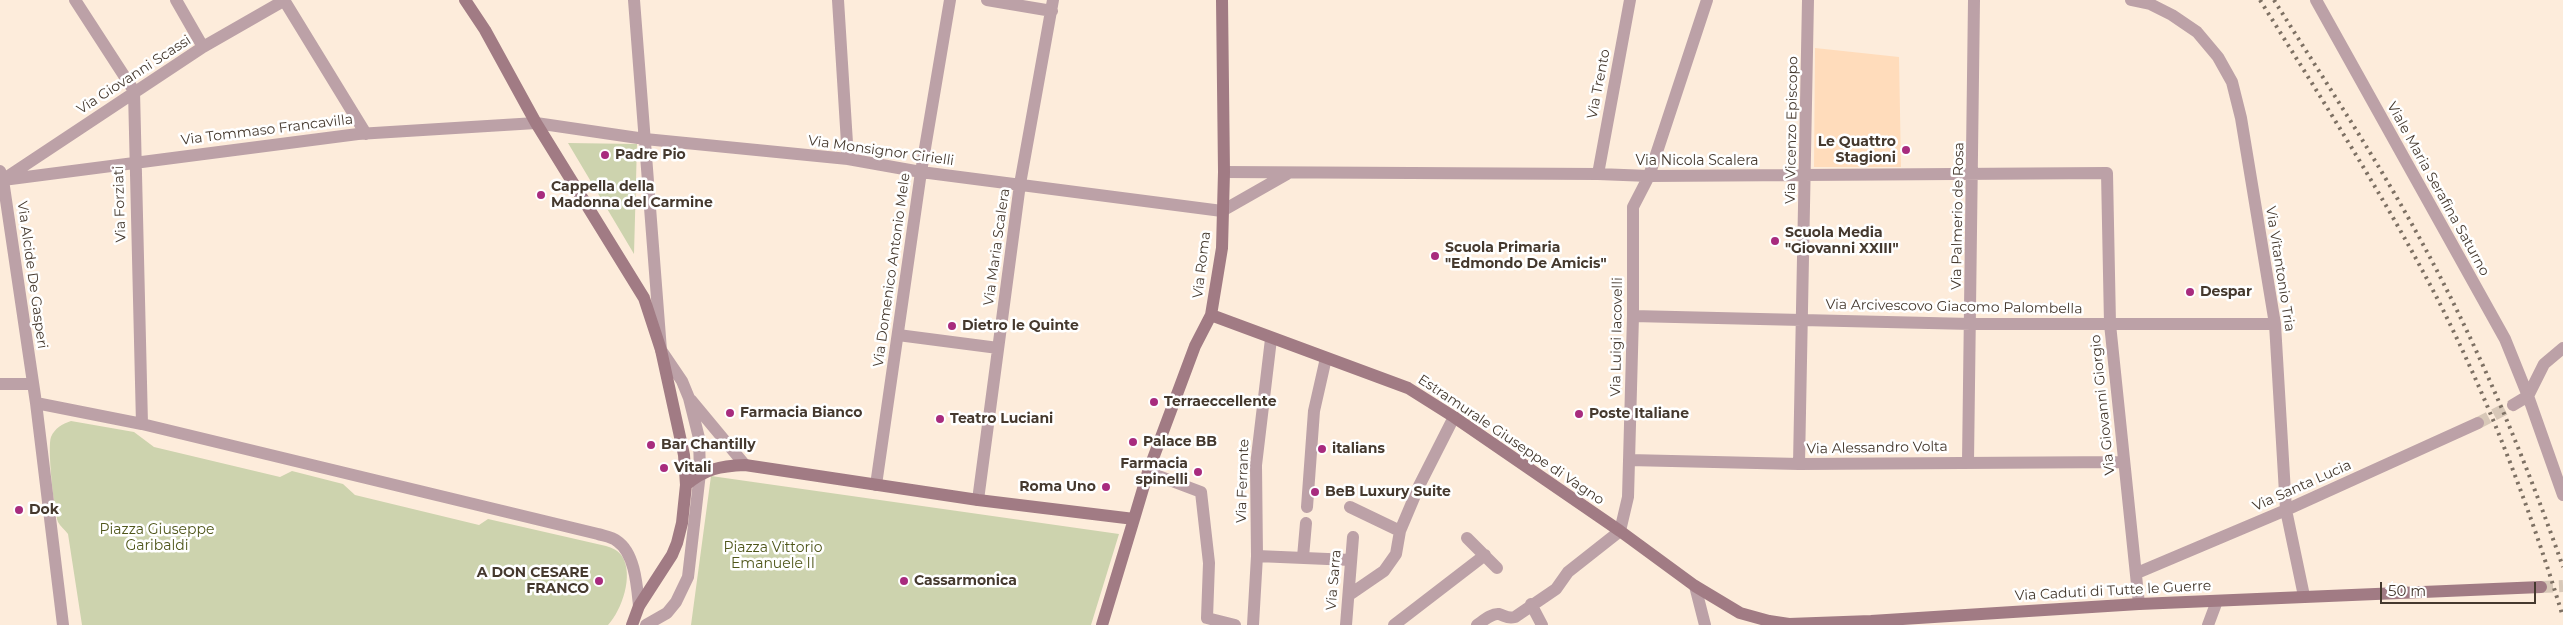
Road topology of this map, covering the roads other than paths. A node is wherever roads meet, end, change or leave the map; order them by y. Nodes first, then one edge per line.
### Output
1 (75, 0) edge
2 (176, 0) edge
3 (284, 0) edge
4 (464, 0) edge
5 (634, 0) edge
6 (838, 0) edge
7 (950, 0) edge
8 (987, 0) edge
9 (1222, 0) edge
10 (1630, 0) edge
11 (1707, 0) edge
12 (1808, 0) edge
13 (1974, 0) edge
14 (2131, 0) edge
15 (2316, 0) edge
16 (1052, 5) edge
17 (203, 47) junction
18 (134, 91) junction
19 (536, 123) junction
20 (366, 134) junction
21 (645, 139) junction
22 (848, 159) junction
23 (134, 162) junction
24 (921, 172) junction
25 (1224, 172) junction
26 (1288, 173) junction
27 (2107, 173) joint
28 (1598, 174) junction
29 (1973, 174) junction
30 (2, 175) edge
31 (1806, 175) junction
32 (1649, 176) junction
33 (1020, 184) junction
34 (1222, 211) junction
35 (1211, 315) junction
36 (1633, 316) junction
37 (1803, 320) junction
38 (1971, 324) junction
39 (2110, 324) junction
40 (2275, 324) junction
41 (898, 335) junction
42 (1272, 339) junction
43 (998, 348) junction
44 (2563, 348) edge
45 (661, 350) junction
46 (1326, 358) junction
47 (0, 384) edge
48 (33, 384) junction
49 (2528, 396) junction
50 (689, 398) junction
51 (36, 403) junction
52 (2513, 404) tunnel mouth
53 (1454, 417) junction
54 (2478, 423) tunnel mouth
55 (142, 424) junction
56 (1629, 460) junction
57 (1968, 462) junction
58 (2124, 462) junction
59 (1799, 464) junction
60 (745, 465) junction
61 (1148, 472) junction
62 (700, 473) junction
63 (686, 485) junction
64 (876, 485) junction
65 (2563, 495) edge
66 (978, 500) junction
67 (1307, 507) dead end
68 (1350, 507) dead end
69 (2286, 510) junction
70 (1134, 519) junction
71 (1306, 523) dead end
72 (1400, 531) junction
73 (1620, 531) junction
74 (1353, 537) dead end
75 (1468, 538) dead end
76 (1484, 555) junction
77 (1257, 556) junction
78 (1303, 557) junction
79 (1351, 560) junction
80 (1497, 568) dead end
81 (2137, 573) junction
82 (1695, 586) junction
83 (2541, 587) tunnel mouth
84 (1349, 596) junction
85 (2304, 596) junction
86 (2217, 601) junction
87 (1531, 604) junction
88 (2139, 604) junction
89 (639, 606) junction
90 (1871, 623) edge
91 (63, 625) edge
92 (632, 625) edge
93 (646, 625) edge
94 (1102, 625) edge
95 (1235, 625) edge
96 (1253, 625) edge
97 (1346, 625) edge
98 (1394, 625) edge
99 (1477, 625) edge
100 (1542, 625) edge
101 (1705, 625) edge
102 (2208, 625) edge

1 - 18 street
2 - 17 street
3 - 17 street, Via Giovanni Scassi
3 - 20 street
4 - 19 street
5 - 21 street
6 - 22 street
7 - 24 street, Via Domenico Antonio Mele
8 - 16 street
9 - 25 street, Via Roma
10 - 28 street, Via Trento
11 - 32 street, Via Luigi Iacovelli
12 - 31 street, Via Vicenzo Episcopo
13 - 29 street, Via Palmerio de Rosa
14 - 40 street, Via Vitantonio Tria
15 - 49 street, Viale Maria Serafina Saturno
16 - 33 street, Via Maria Scalera
17 - 18 street, Via Giovanni Scassi
18 - 23 street, Via Forziati
18 - 30 street, Via Giovanni Scassi
19 - 20 street, Via Tommaso Francavilla
19 - 21 street, Via Monsignor Cirielli
19 - 45 street
20 - 23 street, Via Tommaso Francavilla
21 - 22 street, Via Monsignor Cirielli
21 - 45 street
22 - 24 street, Via Monsignor Cirielli
23 - 30 street, Via Tommaso Francavilla
23 - 55 street, Via Forziati
24 - 33 street, Via Monsignor Cirielli
24 - 41 street, Via Domenico Antonio Mele
25 - 26 street, Via Nicola Scalera
25 - 34 street, Via Roma
26 - 28 street, Via Nicola Scalera
26 - 34 street
27 - 29 street, Via Nicola Scalera
27 - 39 street, Via Giovanni Giorgio
28 - 32 street, Via Nicola Scalera
29 - 31 street, Via Nicola Scalera
29 - 38 street, Via Palmerio de Rosa
30 - 48 street, Via Alcide De Gasperi
31 - 32 street, Via Nicola Scalera
31 - 37 street, Via Vicenzo Episcopo
32 - 36 street, Via Luigi Iacovelli
33 - 34 street, Via Monsignor Cirielli
33 - 43 street, Via Maria Scalera
34 - 35 street, Via Roma
35 - 42 street, Estramurale Giuseppe di Vagno
35 - 61 street, Via Roma
36 - 37 street, Via Arcivescovo Giacomo Palombella
36 - 56 street, Via Luigi Iacovelli
37 - 38 street, Via Arcivescovo Giacomo Palombella
37 - 59 street, Via Vicenzo Episcopo
38 - 39 street, Via Arcivescovo Giacomo Palombella
38 - 57 street, Via Palmerio de Rosa
39 - 40 street, Via Arcivescovo Giacomo Palombella
39 - 58 street, Via Giovanni Giorgio
40 - 69 street, Via Vitantonio Tria
41 - 43 street
41 - 64 street, Via Domenico Antonio Mele
42 - 46 street, Estramurale Giuseppe di Vagno
42 - 77 street, Via Ferrante
43 - 66 street, Via Maria Scalera
44 - 49 street
45 - 50 street
45 - 63 street
46 - 53 street, Estramurale Giuseppe di Vagno
46 - 67 street
47 - 48 street
48 - 51 street
49 - 52 street
49 - 65 street, Viale Maria Serafina Saturno
50 - 60 street
50 - 62 street
51 - 55 street
51 - 91 street
53 - 72 street
53 - 73 street, Estramurale Giuseppe di Vagno
54 - 69 street, Via Santa Lucia
55 - 89 street
56 - 59 street, Via Alessandro Volta
56 - 73 street, Via Luigi Iacovelli
57 - 58 street, Via Alessandro Volta
57 - 59 street, Via Alessandro Volta
58 - 81 street, Via Giovanni Giorgio
60 - 62 street
60 - 64 street
61 - 70 street, Via Roma
61 - 95 street
62 - 63 street
62 - 93 street
63 - 89 street
64 - 66 street
66 - 70 street
68 - 72 street
69 - 81 street, Via Santa Lucia
69 - 85 street, Via Vitantonio Tria
70 - 94 street, Via Roma
71 - 78 street
72 - 84 street
73 - 82 street, Estramurale Giuseppe di Vagno
73 - 87 street
74 - 79 street, Via Sarra
75 - 76 street
76 - 80 street
76 - 98 street
77 - 78 street
77 - 96 street, Via Ferrante
78 - 79 street
79 - 84 street, Via Sarra
81 - 88 street, Via Giovanni Giorgio
82 - 90 street, Via Caduti di Tutte le Guerre
82 - 101 street
83 - 85 street, Via Caduti di Tutte le Guerre
84 - 97 street, Via Sarra
85 - 86 street, Via Caduti di Tutte le Guerre
86 - 88 street, Via Caduti di Tutte le Guerre
86 - 102 street
87 - 99 street
87 - 100 street
88 - 90 street, Via Caduti di Tutte le Guerre
89 - 92 street

